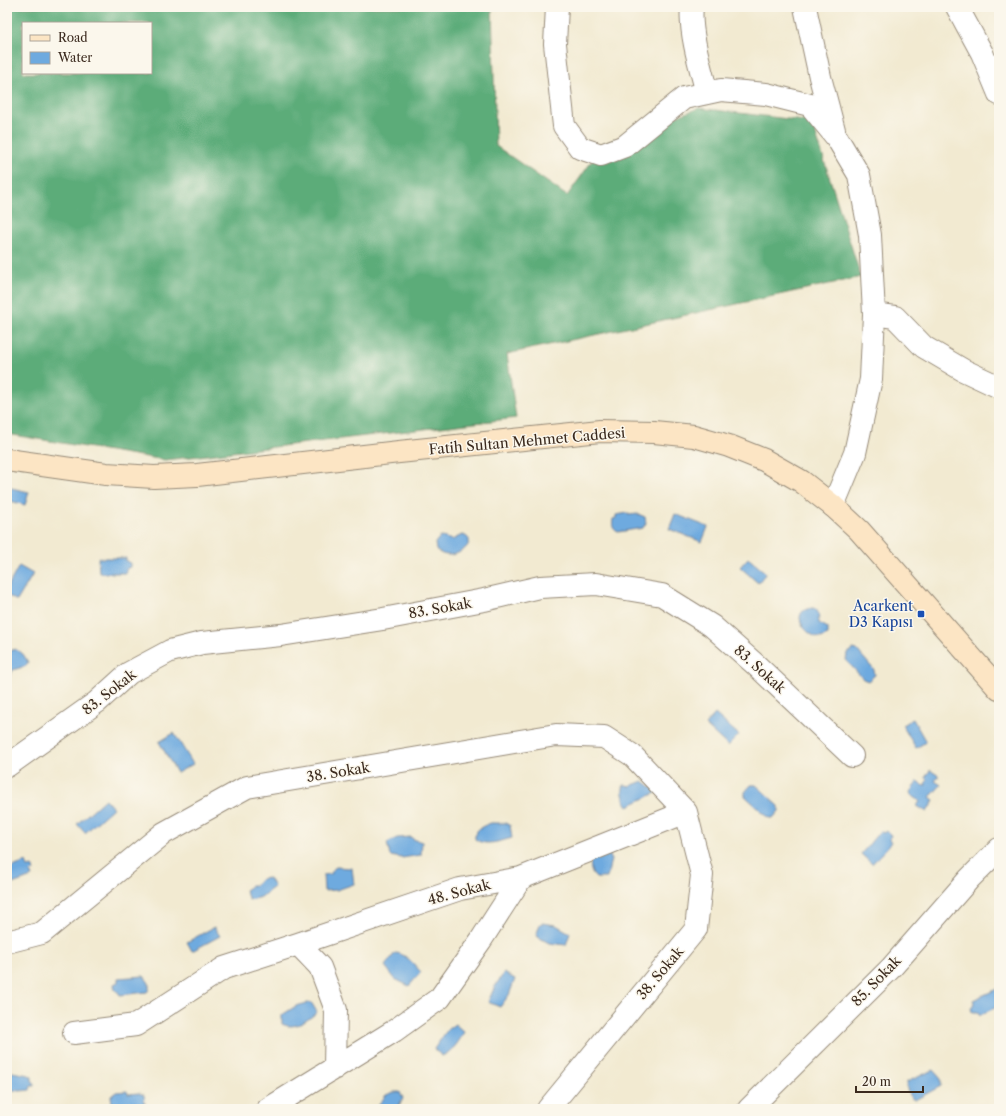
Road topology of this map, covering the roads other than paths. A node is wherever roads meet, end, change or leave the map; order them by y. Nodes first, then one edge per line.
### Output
1 (557, 7) edge
2 (692, 7) edge
3 (805, 7) edge
4 (957, 7) edge
5 (707, 93) junction
6 (999, 94) edge
7 (837, 138) junction
8 (874, 314) junction
9 (999, 387) edge
10 (7, 460) edge
11 (833, 506) junction
12 (999, 689) edge
13 (852, 756) dead end
14 (7, 766) edge
15 (686, 812) junction
16 (999, 849) edge
17 (521, 878) junction
18 (7, 942) edge
19 (298, 944) junction
20 (74, 1033) dead end
21 (335, 1068) junction
22 (268, 1109) edge
23 (548, 1109) edge
24 (749, 1109) edge

1 - 5 street
2 - 5 street
3 - 7 street
4 - 6 street
5 - 7 street
7 - 8 street
8 - 9 street
8 - 11 street
10 - 11 main road, Fatih Sultan Mehmet Caddesi
11 - 12 main road, Fatih Sultan Mehmet Caddesi
13 - 14 street, 83. Sokak
15 - 17 street
15 - 18 street, 38. Sokak
15 - 23 street, 38. Sokak
16 - 24 street, 85. Sokak
17 - 19 street, 48. Sokak
17 - 21 street, 48. Sokak
19 - 20 street, 48. Sokak
19 - 21 street
21 - 22 street, 48. Sokak

